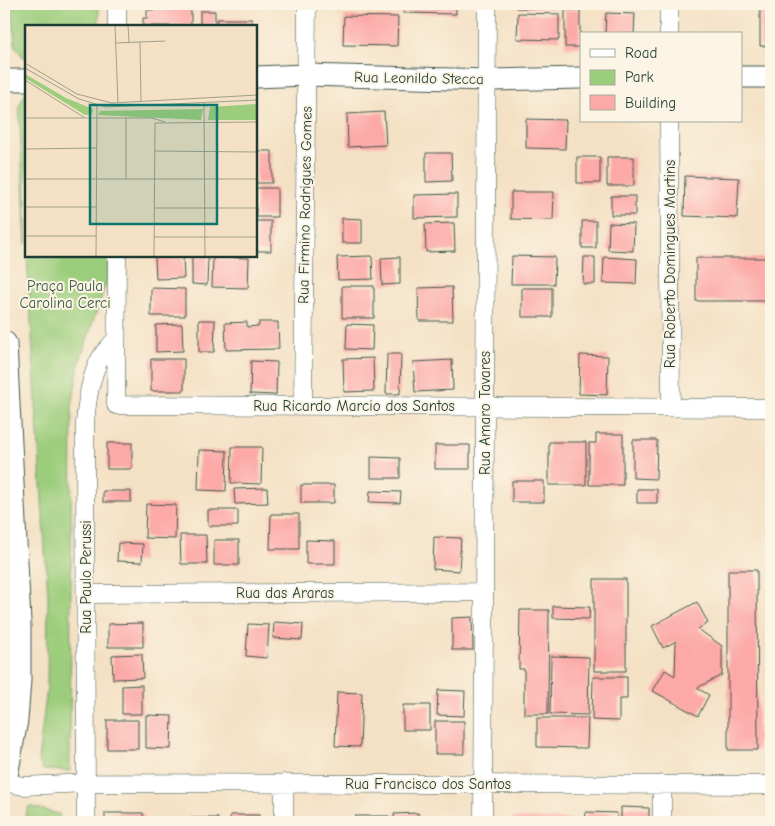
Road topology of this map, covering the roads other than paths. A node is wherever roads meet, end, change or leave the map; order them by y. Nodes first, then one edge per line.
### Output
1 (117, 4) edge
2 (307, 4) edge
3 (487, 4) edge
4 (669, 4) edge
5 (117, 25) edge
6 (669, 32) edge
7 (306, 76) junction
8 (258, 77) edge
9 (742, 77) edge
10 (771, 77) edge
11 (580, 78) edge
12 (4, 80) edge
13 (25, 80) edge
14 (488, 80) junction
15 (669, 122) edge
16 (117, 258) edge
17 (116, 339) junction
18 (4, 344) edge
19 (303, 405) junction
20 (486, 406) junction
21 (671, 407) junction
22 (771, 408) edge
23 (484, 592) junction
24 (86, 594) junction
25 (4, 781) edge
26 (86, 783) junction
27 (284, 783) junction
28 (483, 784) junction
29 (662, 784) junction
30 (771, 785) edge
31 (86, 822) edge
32 (284, 822) edge
33 (483, 822) edge
34 (662, 822) edge

1 - 5 street
2 - 7 street, Rua Firmino Rodrigues Gomes
3 - 14 street, Rua Amaro Tavares
4 - 6 street
7 - 8 street, Rua Leonildo Stecca
7 - 14 street, Rua Leonildo Stecca
7 - 19 street, Rua Firmino Rodrigues Gomes
9 - 10 street
11 - 14 street, Rua Leonildo Stecca
12 - 13 street
14 - 20 street, Rua Amaro Tavares
15 - 21 street, Rua Roberto Domingues Martins
16 - 17 street
17 - 19 street, Rua Ricardo Marcio dos Santos
17 - 24 street, Rua Paulo Perussi
18 - 25 main road
19 - 20 street, Rua Ricardo Marcio dos Santos
20 - 21 street, Rua Ricardo Marcio dos Santos
20 - 23 street, Rua Amaro Tavares
21 - 22 street, Rua Ricardo Marcio dos Santos
23 - 24 street, Rua das Araras
23 - 28 street, Rua Amaro Tavares
24 - 26 street, Rua Paulo Perussi
25 - 26 street, Rua Francisco dos Santos
26 - 27 street, Rua Francisco dos Santos
26 - 31 street, Rua Paulo Perussi
27 - 28 street, Rua Francisco dos Santos
27 - 32 street
28 - 29 street, Rua Francisco dos Santos
28 - 33 street, Rua Amaro Tavares
29 - 30 street, Rua Francisco dos Santos
29 - 34 street

